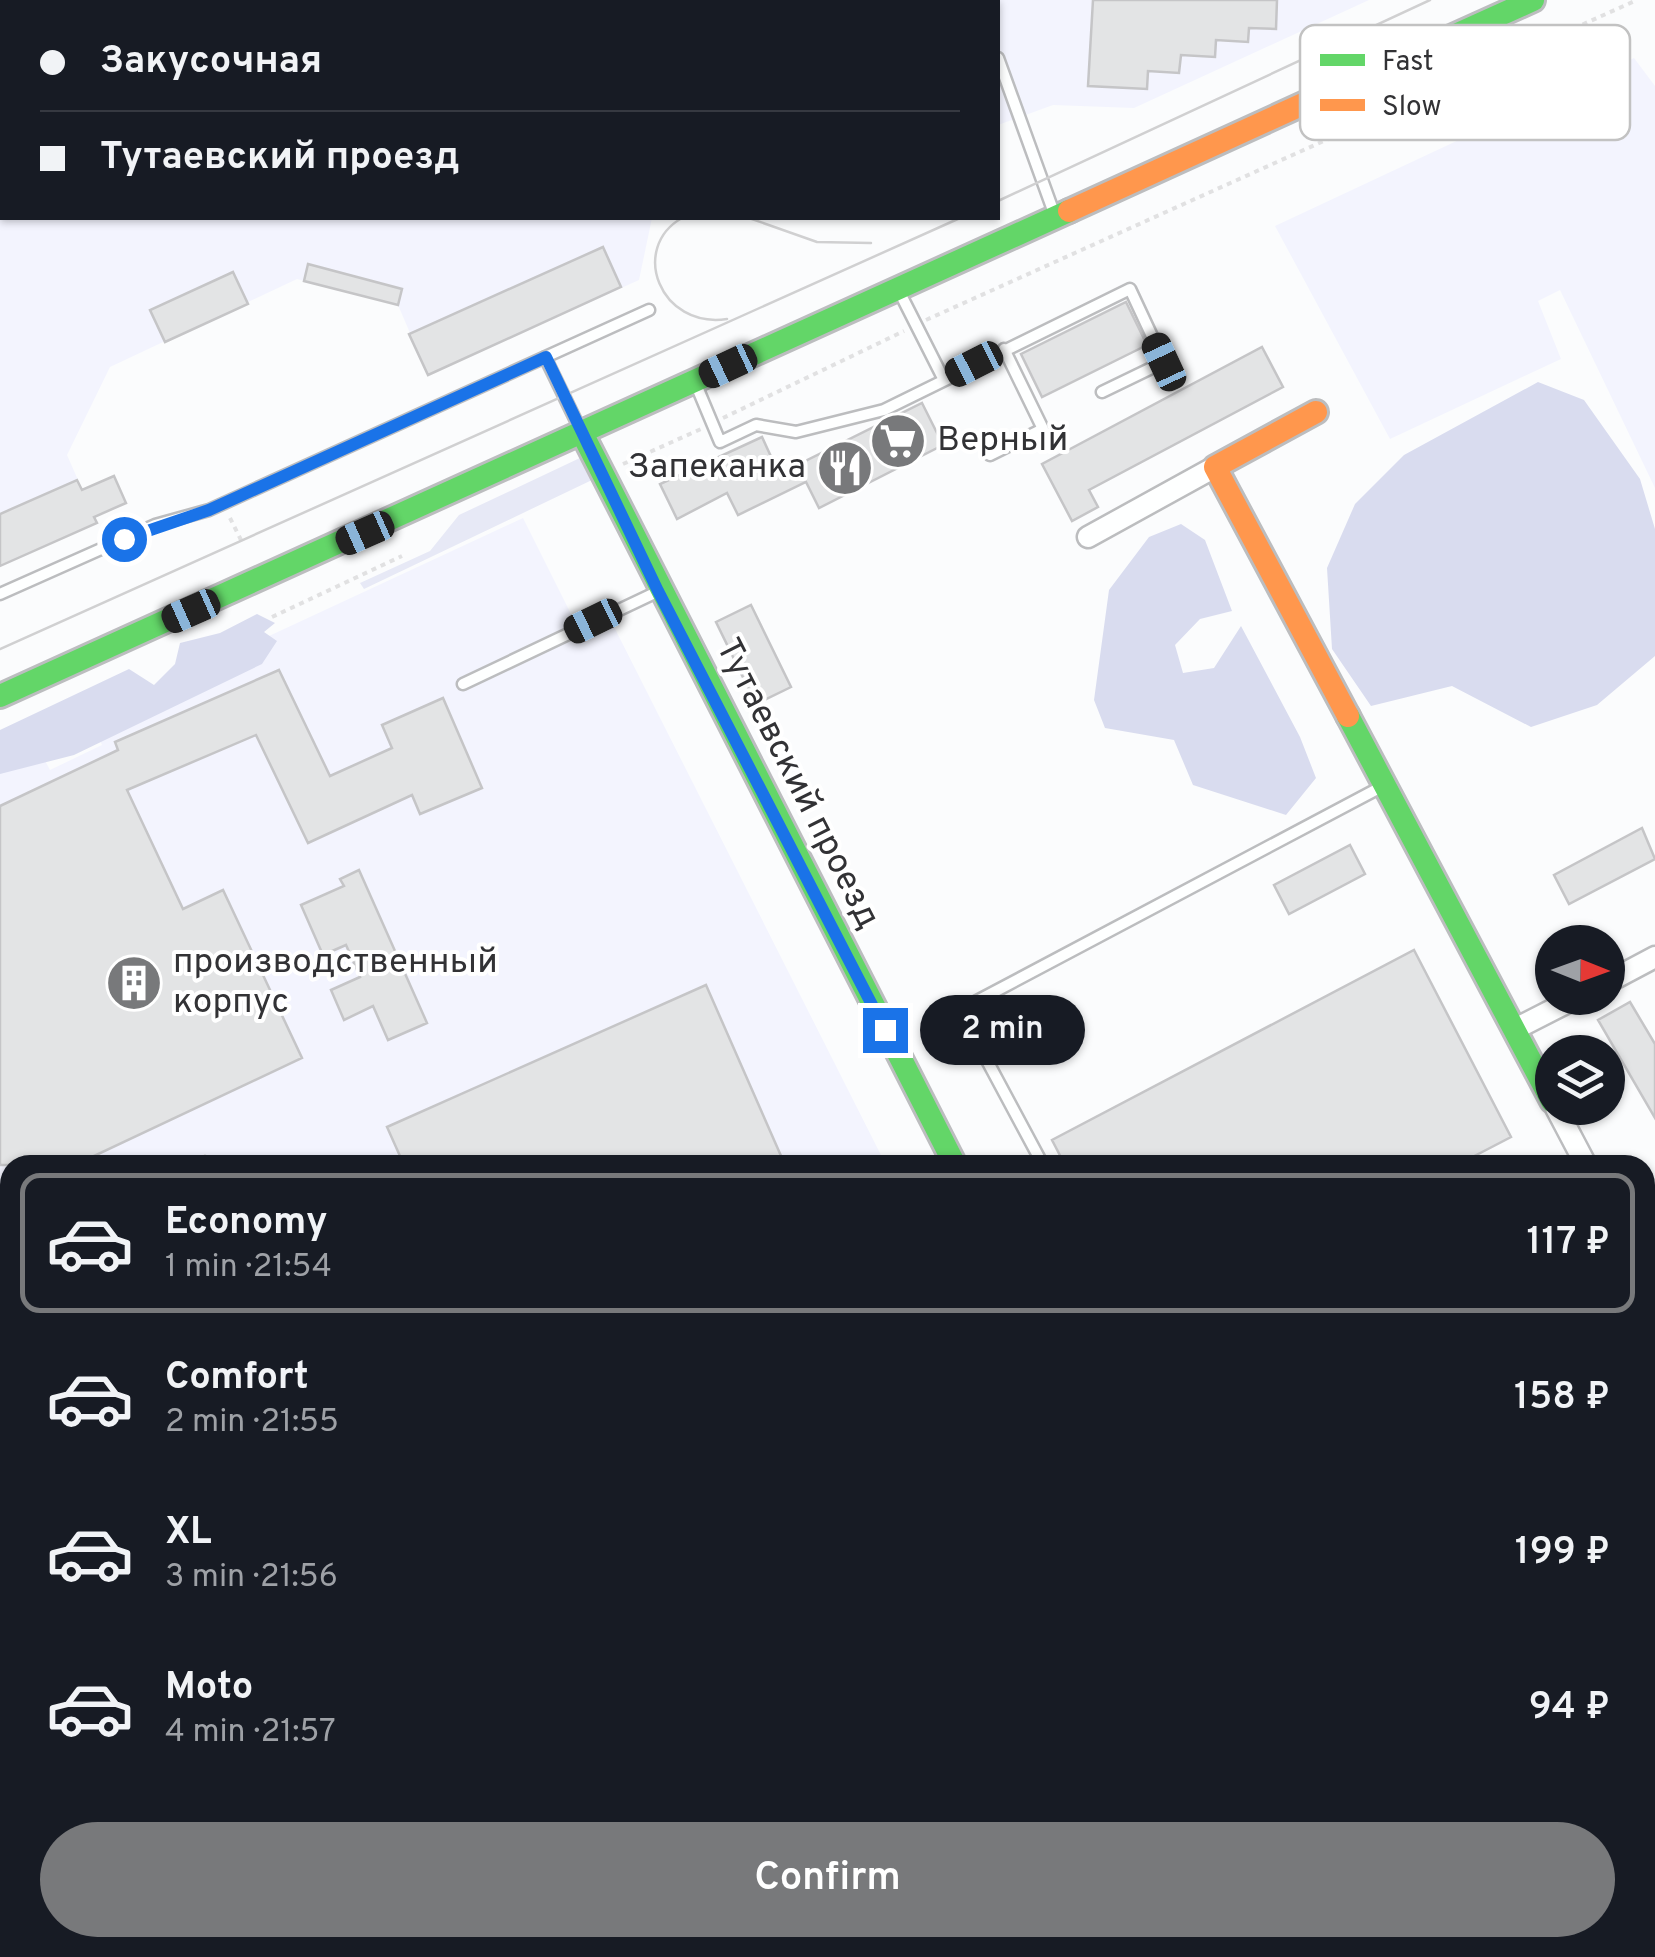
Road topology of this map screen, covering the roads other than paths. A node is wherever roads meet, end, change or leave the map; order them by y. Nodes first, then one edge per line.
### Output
1 (1533, 0) edge
2 (1478, 25) edge
3 (1000, 64) edge
4 (1300, 106) edge
5 (1056, 218) junction
6 (897, 288) junction
7 (649, 310) dead end
8 (1004, 349) junction
9 (546, 357) junction
10 (944, 380) junction
11 (695, 382) junction
12 (1102, 392) dead end
13 (1316, 412) dead end
14 (582, 433) junction
15 (990, 456) dead end
16 (1215, 468) junction
17 (1088, 537) dead end
18 (658, 591) junction
19 (0, 594) edge
20 (463, 684) dead end
21 (0, 696) edge
22 (1384, 786) junction
23 (1655, 958) edge
24 (1625, 973) edge
25 (1543, 1015) edge
26 (1515, 1029) junction
27 (1535, 1067) edge
28 (1563, 1125) edge
29 (950, 1155) edge
30 (1038, 1155) edge
31 (1577, 1155) edge

1 - 2 main road
3 - 5 lane
4 - 5 main road
5 - 6 main road
6 - 10 lane
6 - 11 main road
7 - 9 lane
8 - 10 lane
8 - 12 lane
8 - 15 lane
9 - 14 lane
9 - 19 lane
10 - 11 lane
11 - 14 main road
13 - 16 main road
14 - 18 main road, Тутаевский проезд
14 - 21 main road
16 - 17 street
16 - 22 main road
18 - 20 lane
18 - 29 main road, Тутаевский проезд
22 - 26 main road
22 - 30 lane
23 - 24 street
25 - 26 street
26 - 27 main road
28 - 31 street

